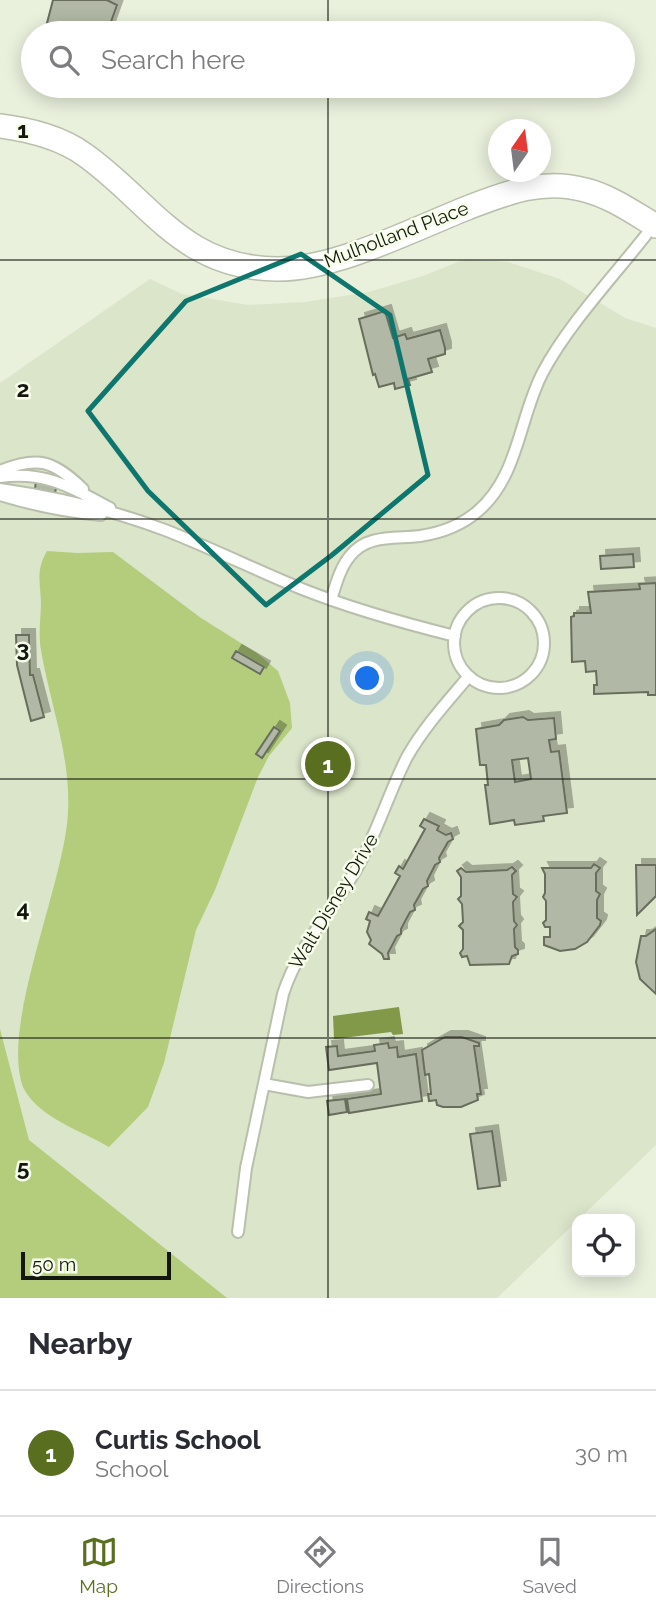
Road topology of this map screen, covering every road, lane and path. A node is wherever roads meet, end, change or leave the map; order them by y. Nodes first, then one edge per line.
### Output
1 (0, 125) edge
2 (652, 229) edge
3 (0, 474) edge
4 (0, 489) edge
5 (0, 495) edge
6 (125, 517) junction
7 (331, 600) junction
8 (455, 636) junction
9 (469, 676) junction
10 (264, 1084) junction
11 (369, 1085) dead end
12 (238, 1232) dead end

1 - 2 street, Mulholland Place
2 - 7 lane
3 - 6 lane
4 - 6 lane
5 - 6 lane
6 - 7 lane
7 - 8 lane
8 - 9 lane
8 - 9 lane
9 - 10 lane, Walt Disney Drive
10 - 11 lane
10 - 12 lane, Walt Disney Drive

